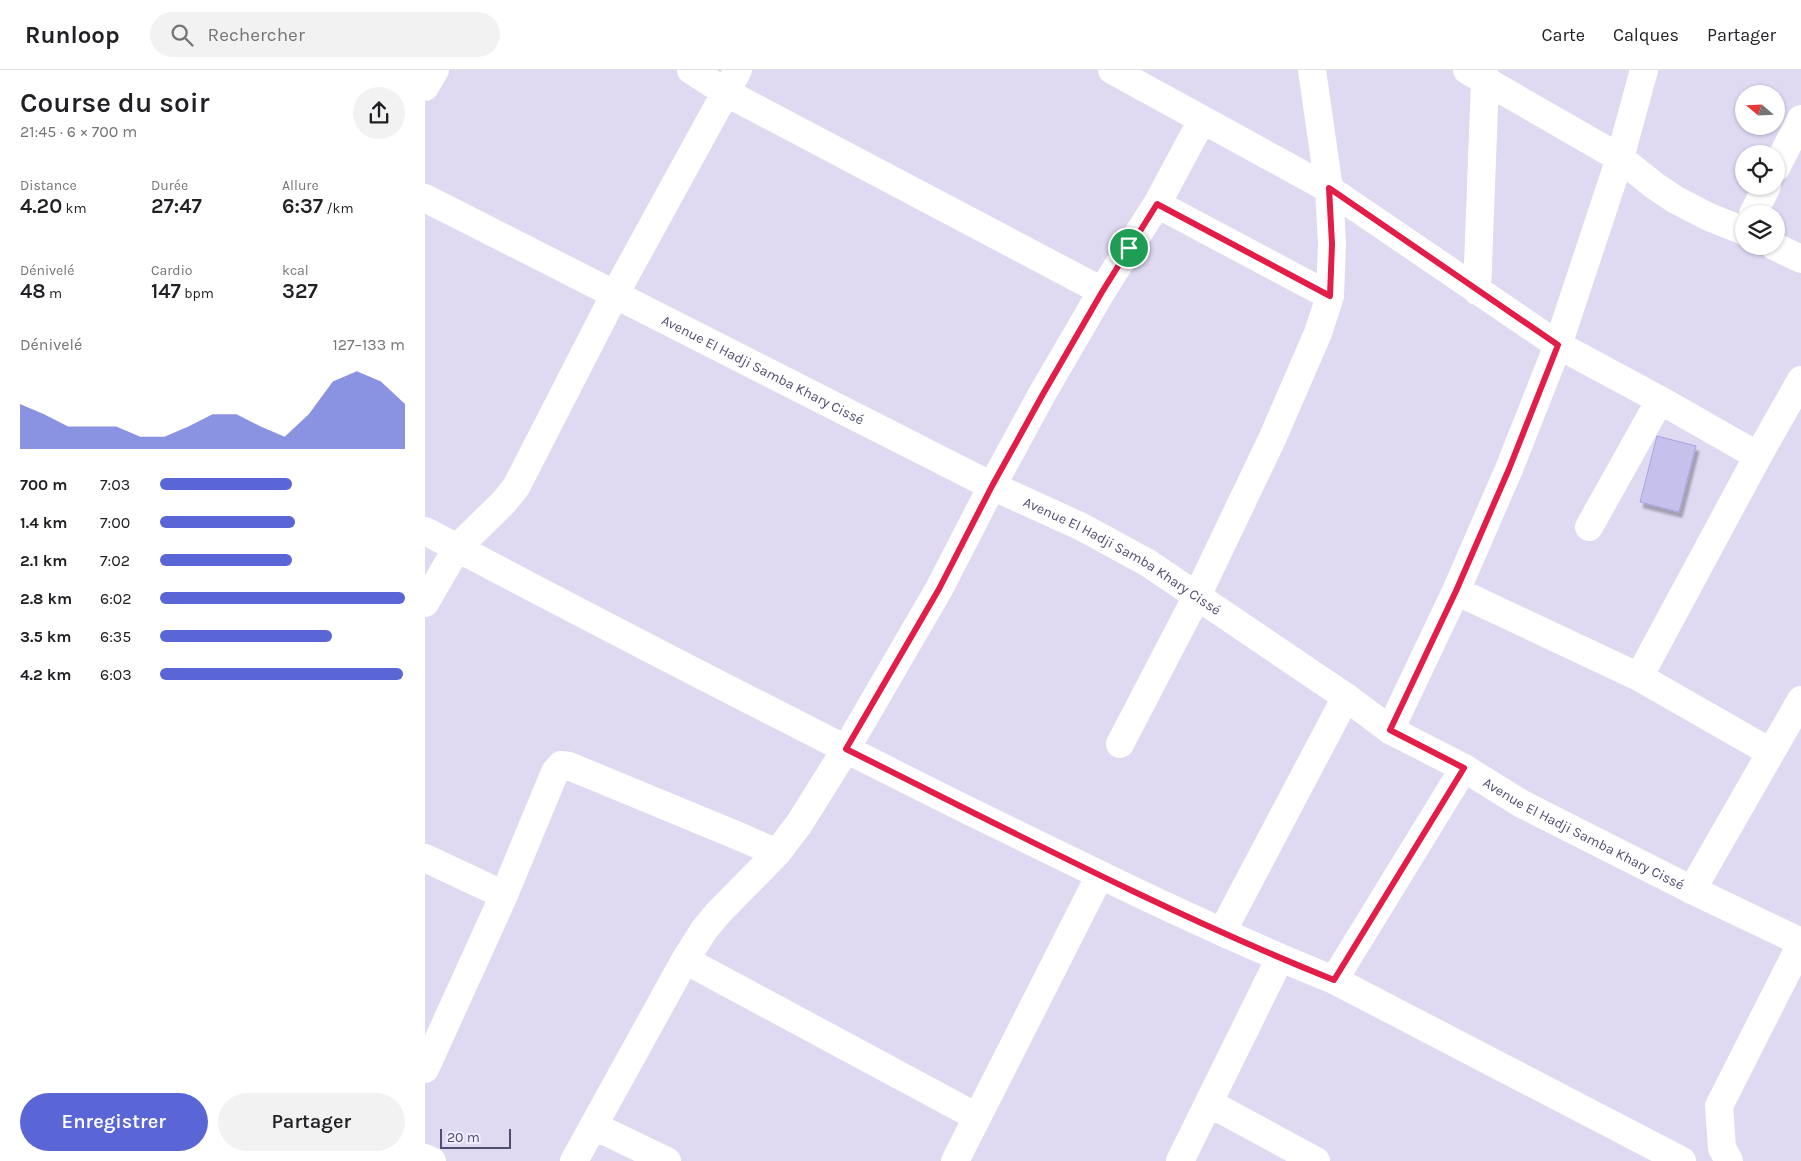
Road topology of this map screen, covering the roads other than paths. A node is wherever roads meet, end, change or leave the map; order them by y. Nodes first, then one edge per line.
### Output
1 (435, 70) edge
2 (691, 70) edge
3 (1112, 70) edge
4 (1312, 70) edge
5 (1644, 70) edge
6 (1478, 74) edge
7 (732, 81) edge
8 (425, 87) edge
9 (1801, 118) edge
10 (1202, 120) junction
11 (1785, 150) edge
12 (1620, 158) junction
13 (1329, 188) junction
14 (425, 198) edge
15 (1157, 204) junction
16 (1735, 227) edge
17 (1785, 251) edge
18 (1801, 259) edge
19 (1477, 290) junction
20 (1102, 292) junction
21 (615, 294) junction
22 (1330, 296) junction
23 (1558, 345) junction
24 (1801, 380) edge
25 (1660, 400) junction
26 (1758, 456) junction
27 (992, 486) junction
28 (1589, 527) dead end
29 (425, 531) edge
30 (457, 548) junction
31 (1456, 591) junction
32 (1197, 596) junction
33 (425, 602) edge
34 (1639, 677) junction
35 (1346, 697) junction
36 (1801, 700) edge
37 (1390, 730) junction
38 (1119, 744) dead end
39 (846, 749) junction
40 (1770, 752) junction
41 (1464, 768) junction
42 (777, 854) junction
43 (425, 858) edge
44 (1100, 875) junction
45 (1692, 890) junction
46 (504, 895) junction
47 (1222, 932) junction
48 (1801, 943) edge
49 (1280, 958) junction
50 (685, 960) junction
51 (1334, 980) junction
52 (426, 1065) edge
53 (1209, 1103) junction
54 (977, 1118) junction
55 (594, 1126) junction
56 (425, 1158) edge
57 (432, 1161) edge
58 (574, 1161) edge
59 (667, 1161) edge
60 (955, 1161) edge
61 (1180, 1161) edge
62 (1316, 1161) edge
63 (1682, 1161) edge
64 (1729, 1161) edge

1 - 8 street
2 - 7 street
3 - 10 street
4 - 13 street
5 - 12 street
6 - 12 street
6 - 19 street
7 - 20 street
7 - 21 street
9 - 11 street
10 - 13 street
10 - 15 street
12 - 16 street
12 - 23 street
13 - 19 street
13 - 22 street
14 - 21 street, Avenue El Hadji Samba Khary Cissé
15 - 20 street
15 - 22 street
17 - 18 street
19 - 23 street
20 - 27 street
21 - 27 street, Avenue El Hadji Samba Khary Cissé
21 - 30 street
22 - 32 street
23 - 25 street
23 - 31 street
24 - 26 street
25 - 26 street
25 - 28 street
26 - 34 street
27 - 32 street, Avenue El Hadji Samba Khary Cissé
27 - 39 street
29 - 30 street
30 - 33 street
30 - 39 street
31 - 34 street
31 - 37 street
32 - 35 street, Avenue El Hadji Samba Khary Cissé
32 - 38 street
34 - 40 street
35 - 37 street, Avenue El Hadji Samba Khary Cissé
35 - 47 street
36 - 40 street
37 - 41 street, Avenue El Hadji Samba Khary Cissé
39 - 42 street
39 - 44 street
40 - 45 street
41 - 45 street, Avenue El Hadji Samba Khary Cissé
41 - 51 street
42 - 46 street
42 - 50 street
43 - 46 street
44 - 47 street
44 - 54 street
45 - 48 street, Avenue El Hadji Samba Khary Cissé
46 - 52 street
47 - 49 street
48 - 64 street
49 - 51 street
49 - 53 street
50 - 54 street
50 - 55 street
51 - 63 street
53 - 61 street
53 - 62 street
54 - 60 street
55 - 58 street
55 - 59 street
56 - 57 street

